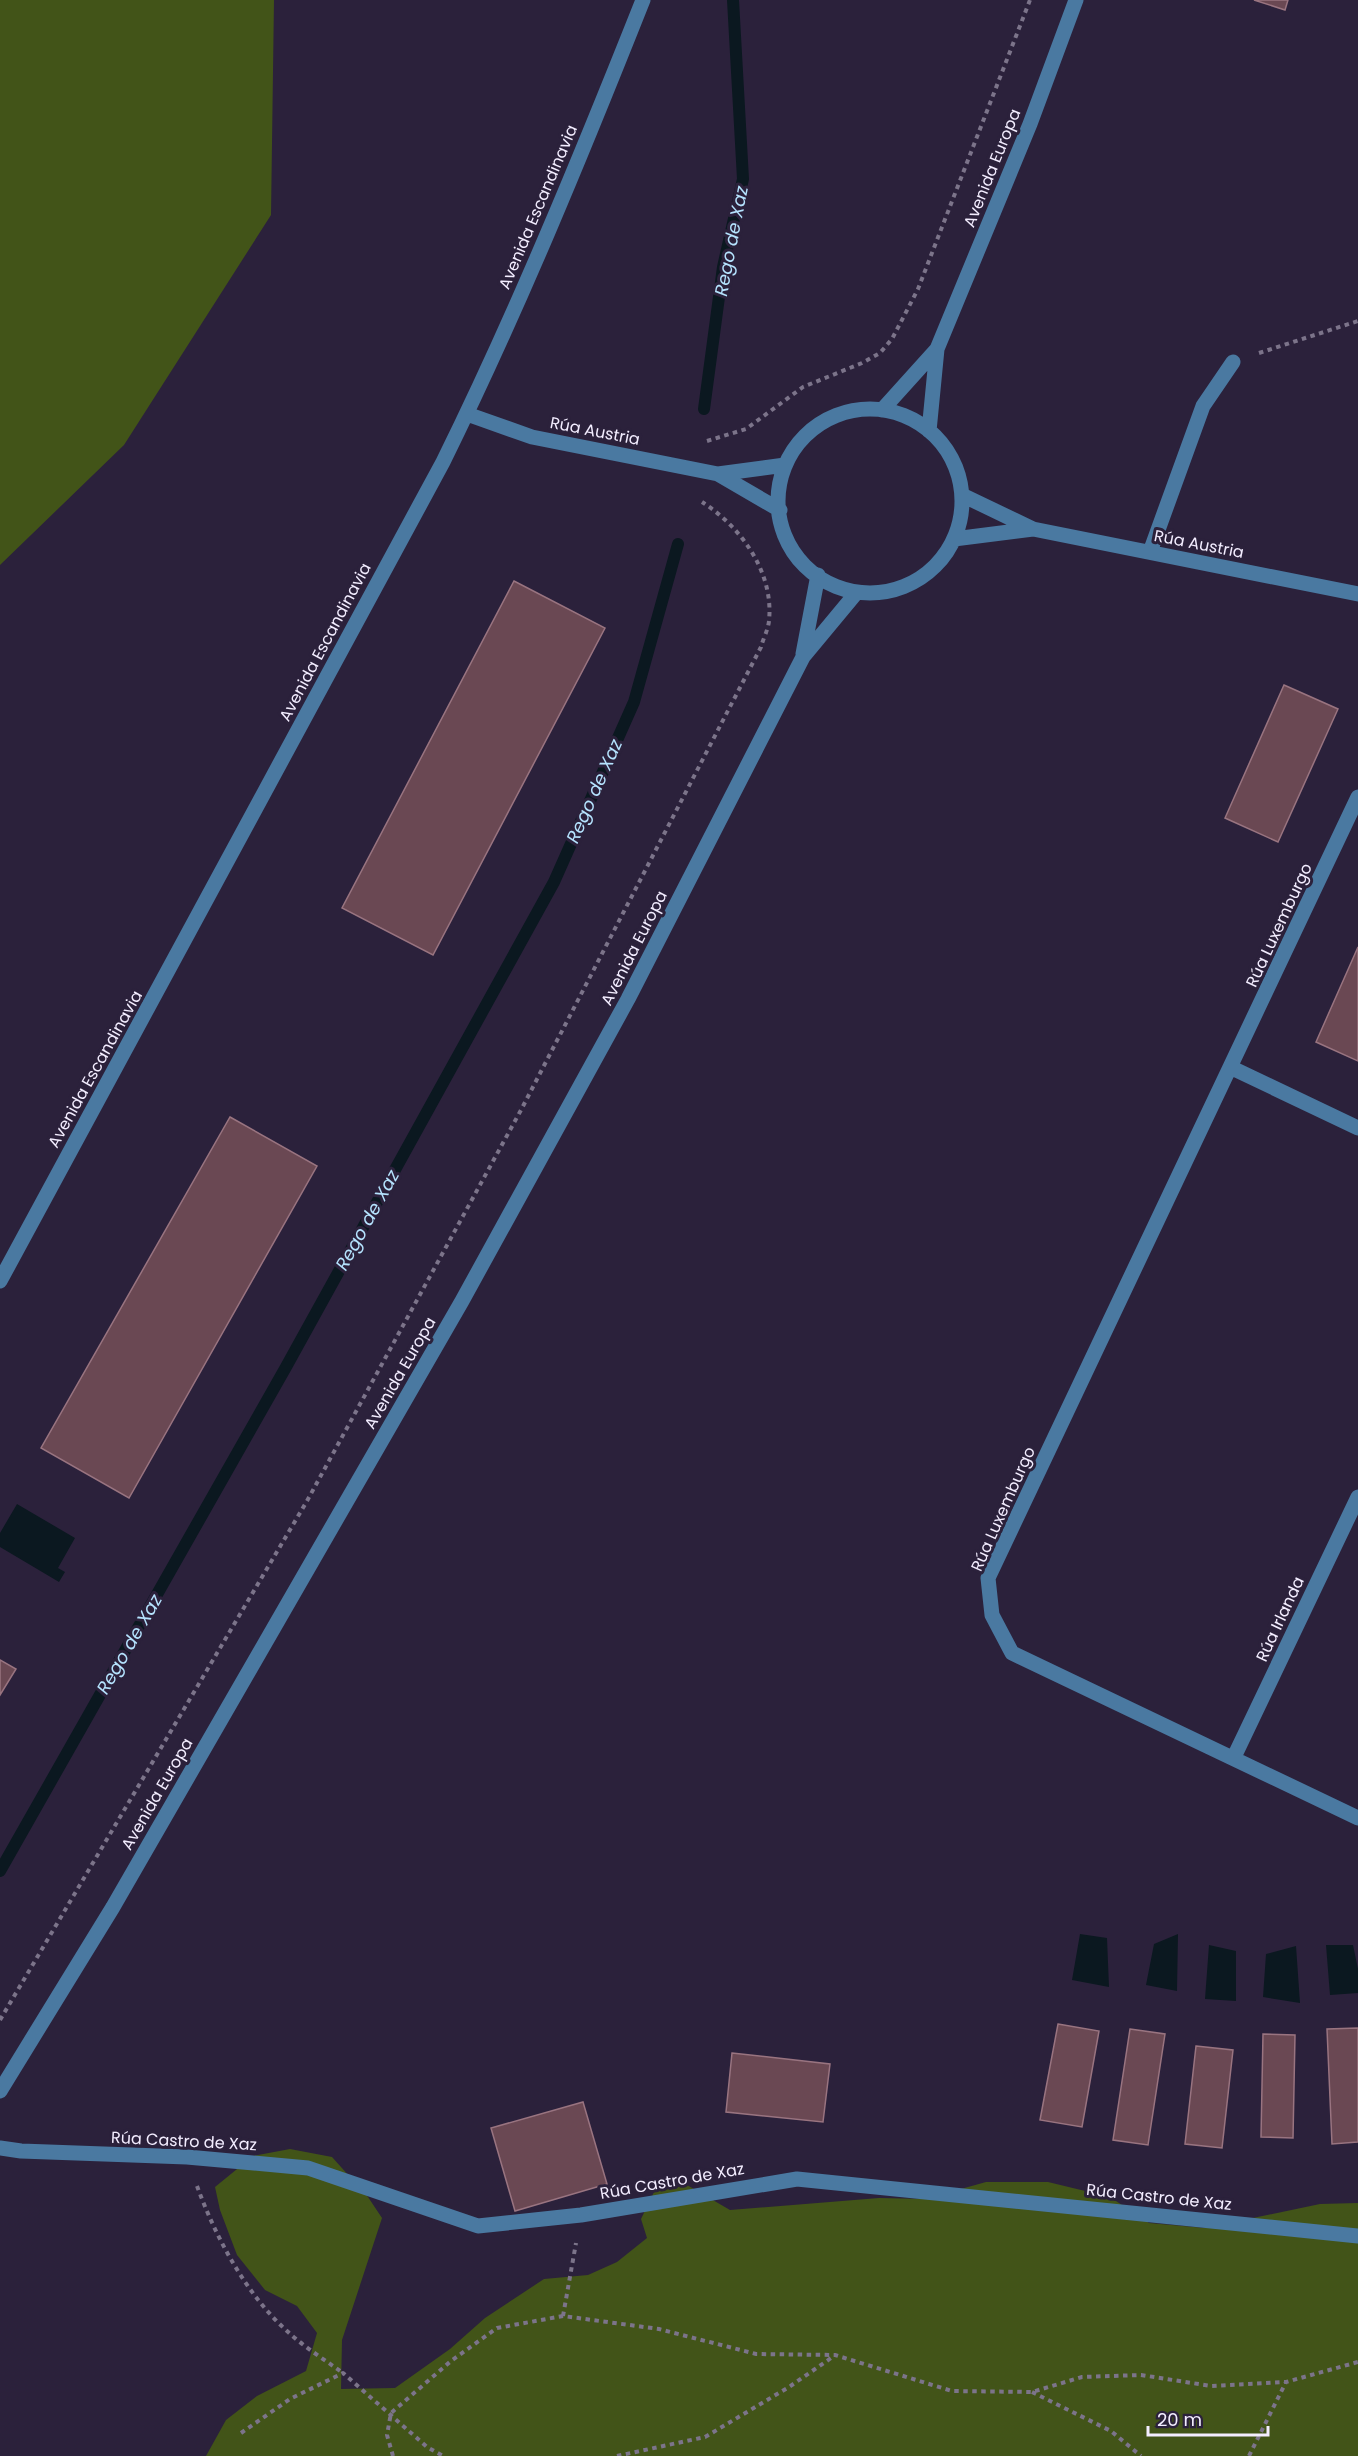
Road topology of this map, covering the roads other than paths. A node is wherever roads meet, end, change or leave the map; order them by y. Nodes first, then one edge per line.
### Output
1 (643, 0) edge
2 (1076, 0) edge
3 (937, 349) junction
4 (1233, 362) road end
5 (882, 410) junction
6 (467, 414) junction
7 (928, 431) junction
8 (785, 465) junction
9 (718, 474) junction
10 (962, 495) junction
11 (780, 510) junction
12 (1033, 529) junction
13 (954, 538) junction
14 (1150, 552) junction
15 (818, 575) junction
16 (857, 592) junction
17 (1358, 594) edge
18 (803, 657) junction
19 (1358, 797) edge
20 (1232, 1068) junction
21 (1358, 1128) edge
22 (0, 1281) edge
23 (1358, 1497) edge
24 (1234, 1757) junction
25 (1358, 1818) edge
26 (0, 2091) edge
27 (0, 2148) edge
28 (1358, 2236) edge

1 - 6 street, Avenida Escandinavia
2 - 3 street, Avenida Europa
3 - 5 street, Avenida Europa
3 - 7 street, Avenida Europa
4 - 14 street
5 - 7 street
5 - 8 street
6 - 9 street, Rúa Austria
6 - 22 street, Avenida Escandinavia
7 - 10 street
8 - 9 street, Rúa Austria
8 - 11 street
9 - 11 street, Rúa Austria
10 - 12 street, Rúa Austria
10 - 13 street
11 - 15 street
12 - 13 street, Rúa Austria
12 - 14 street, Rúa Austria
13 - 16 street
14 - 17 street, Rúa Austria
15 - 16 street
15 - 18 street, Avenida Europa
16 - 18 street, Avenida Europa
18 - 26 street, Avenida Europa
19 - 20 street, Rúa Luxemburgo
20 - 21 street
20 - 24 street, Rúa Luxemburgo
23 - 24 street, Rúa Irlanda
24 - 25 street, Rúa Luxemburgo
27 - 28 street, Rúa Castro de Xaz

